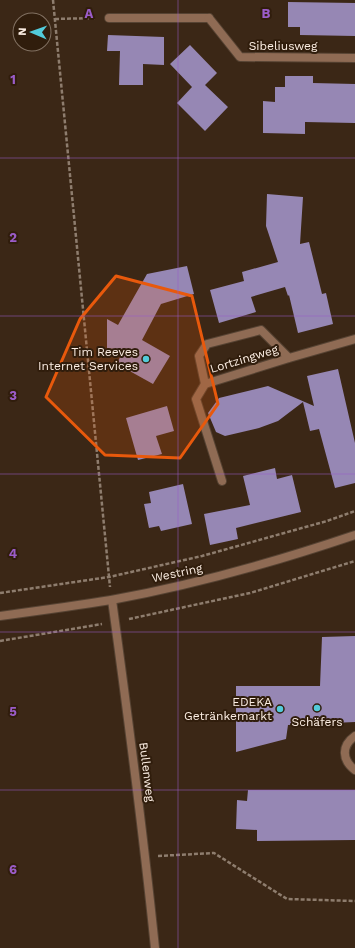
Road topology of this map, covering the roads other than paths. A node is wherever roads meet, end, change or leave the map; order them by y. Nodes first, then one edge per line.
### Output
1 (109, 18) road end
2 (355, 58) edge
3 (355, 340) edge
4 (290, 358) junction
5 (205, 384) junction
6 (222, 481) dead end
7 (355, 535) edge
8 (112, 600) junction
9 (0, 616) edge
10 (355, 736) edge
11 (355, 770) edge
12 (155, 948) edge

1 - 2 street, Sibeliusweg
3 - 4 street, Lortzingweg
4 - 5 street, Lortzingweg
4 - 5 street, Lortzingweg
5 - 6 street, Lortzingweg
7 - 8 street, Westring
8 - 9 street, Westring
8 - 12 street, Bullenweg
10 - 11 street

